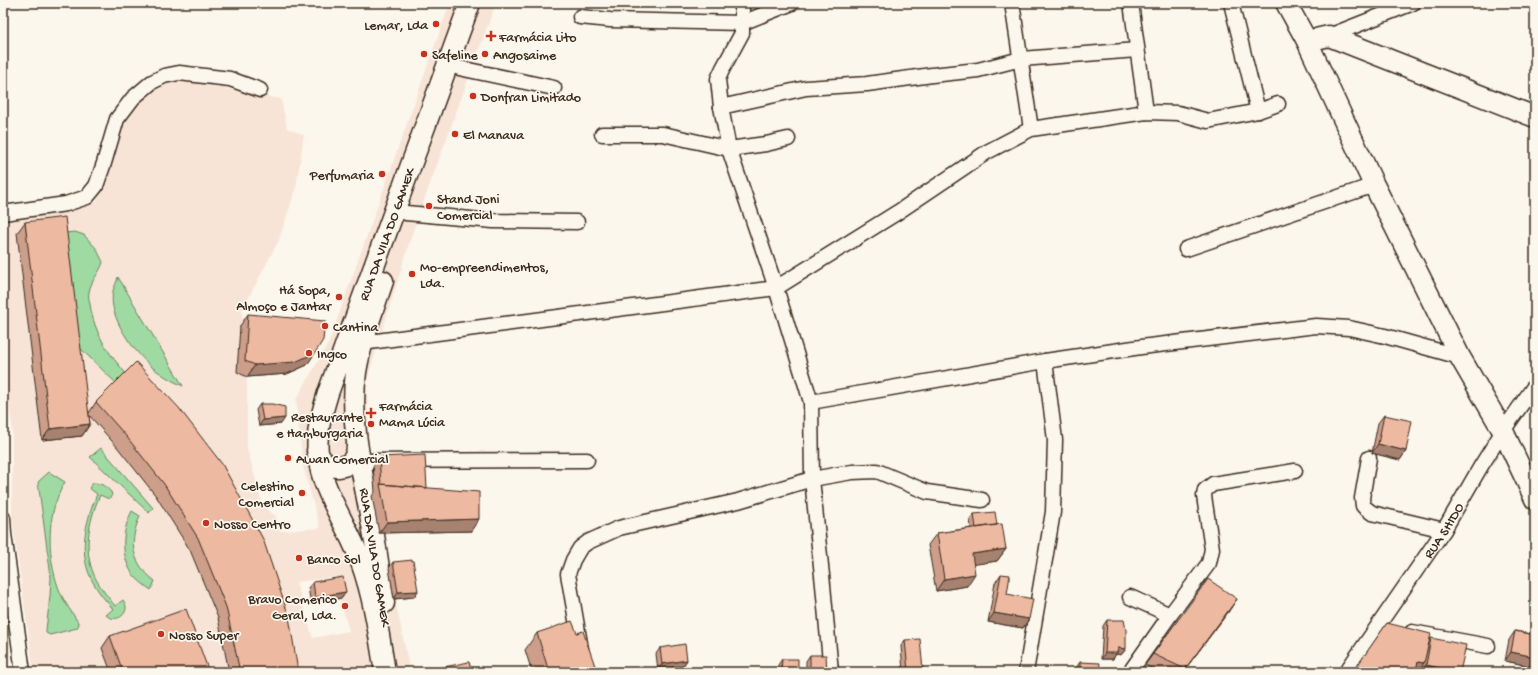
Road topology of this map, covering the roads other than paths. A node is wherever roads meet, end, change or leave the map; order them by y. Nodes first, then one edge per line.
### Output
1 (470, 3) edge
2 (482, 3) edge
3 (742, 3) edge
4 (792, 3) edge
5 (1012, 3) edge
6 (1131, 3) edge
7 (1231, 3) edge
8 (1286, 3) edge
9 (1413, 3) edge
10 (580, 17) dead end
11 (742, 23) junction
12 (1329, 36) junction
13 (1307, 41) junction
14 (1137, 50) junction
15 (1020, 59) junction
16 (459, 68) junction
17 (554, 88) dead end
18 (260, 90) dead end
19 (1278, 104) dead end
20 (721, 107) junction
21 (1258, 111) junction
22 (1146, 112) junction
23 (1535, 117) edge
24 (1031, 129) junction
25 (602, 134) dead end
26 (788, 139) dead end
27 (729, 149) junction
28 (1374, 185) junction
29 (3, 213) edge
30 (406, 213) junction
31 (577, 222) dead end
32 (1186, 249) dead end
33 (776, 288) junction
34 (362, 343) junction
35 (1460, 357) junction
36 (1045, 361) junction
37 (1535, 385) edge
38 (810, 402) junction
39 (1503, 431) junction
40 (317, 451) junction
41 (358, 454) junction
42 (1369, 458) dead end
43 (587, 460) dead end
44 (1295, 471) dead end
45 (812, 479) junction
46 (982, 500) dead end
47 (1535, 500) edge
48 (3, 518) edge
49 (1444, 530) junction
50 (1130, 597) dead end
51 (1170, 615) junction
52 (1379, 625) junction
53 (1488, 646) dead end
54 (393, 663) edge
55 (23, 672) edge
56 (385, 672) edge
57 (585, 672) edge
58 (831, 672) edge
59 (1026, 672) edge
60 (1130, 672) edge
61 (1346, 672) edge

1 - 40 main road, RUA DA VILA DO GAMEK
2 - 16 main road, RUA DA VILA DO GAMEK
3 - 11 street
4 - 11 street
5 - 15 street
6 - 14 street
7 - 21 street
8 - 13 main road
9 - 12 street
10 - 11 street
11 - 20 street
12 - 13 main road
12 - 23 main road
13 - 28 main road
14 - 15 street
14 - 22 street
15 - 20 street
15 - 24 street
16 - 17 street
16 - 30 main road, RUA DA VILA DO GAMEK
18 - 29 street
19 - 21 street
20 - 27 street
21 - 22 street
22 - 24 street
24 - 33 street
25 - 27 street
26 - 27 street
27 - 33 street
28 - 32 street
28 - 35 main road
30 - 31 street
30 - 34 main road, RUA DA VILA DO GAMEK
33 - 34 street
33 - 38 street
34 - 41 main road, RUA DA VILA DO GAMEK
35 - 36 street
35 - 39 main road
36 - 38 street
36 - 59 street
37 - 39 street, RUA SHIDO
38 - 45 street
39 - 47 main road
39 - 49 street, RUA SHIDO
40 - 41 main road
40 - 56 main road, RUA DA VILA DO GAMEK
41 - 43 street
41 - 54 main road, RUA DA VILA DO GAMEK
42 - 49 street
44 - 51 street
45 - 46 street
45 - 57 street
45 - 58 street
48 - 55 street
49 - 52 street, RUA SHIDO
50 - 51 street
51 - 60 street
52 - 53 street
52 - 61 street, RUA SHIDO

